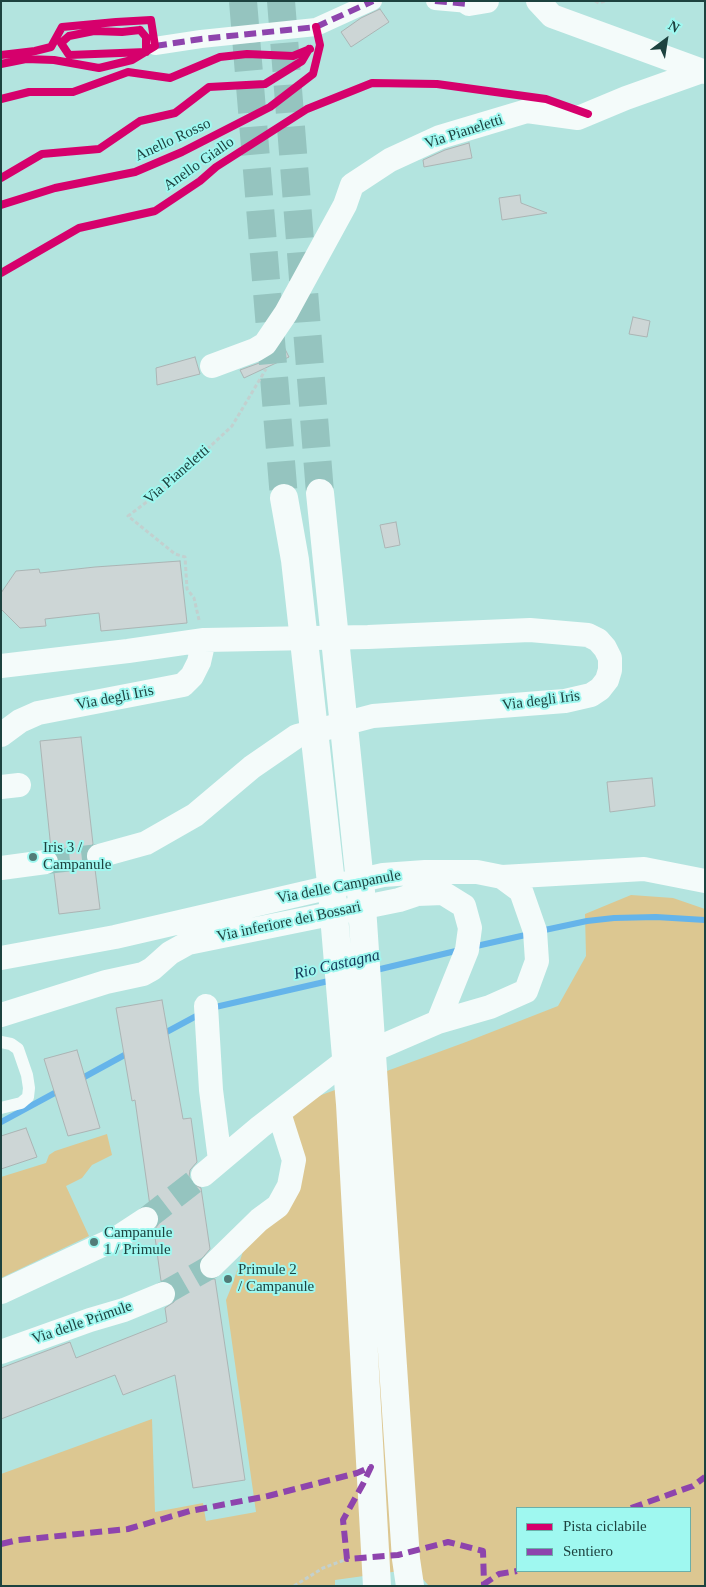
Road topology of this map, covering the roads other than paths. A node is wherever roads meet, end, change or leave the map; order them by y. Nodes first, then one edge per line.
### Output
1 (373, 1) edge
2 (435, 1) edge
3 (538, 1) edge
4 (478, 3) edge
5 (156, 46) dead end
6 (703, 72) edge
7 (212, 366) dead end
8 (320, 493) tunnel mouth
9 (284, 498) tunnel mouth
10 (204, 640) junction
11 (1, 666) edge
12 (1, 735) edge
13 (99, 856) tunnel mouth
14 (46, 862) tunnel mouth
15 (1, 868) edge
16 (502, 877) junction
17 (705, 881) edge
18 (1, 958) edge
19 (206, 1006) dead end
20 (1, 1015) edge
21 (438, 1022) junction
22 (1, 1042) edge
23 (1, 1108) edge
24 (279, 1113) junction
25 (146, 1219) tunnel mouth
26 (212, 1266) tunnel mouth
27 (1, 1292) edge
28 (163, 1294) tunnel mouth
29 (1, 1352) edge
30 (376, 1576) edge
31 (410, 1586) edge

1 - 5 street
2 - 4 street
3 - 6 street
6 - 7 street, Via Pianeletti
8 - 31 highway
9 - 30 highway
10 - 11 street, Via degli Iris
10 - 12 street, Via degli Iris
10 - 13 street, Via degli Iris
14 - 15 street
16 - 17 street
16 - 18 street, Via delle Campanule
16 - 21 street, Via delle Campanule
19 - 24 street, Via delle Campanule
20 - 21 street, Via inferiore dei Bossari
21 - 24 street, Via delle Campanule
22 - 23 lane
24 - 26 street
25 - 27 street
28 - 29 street, Via delle Primule

